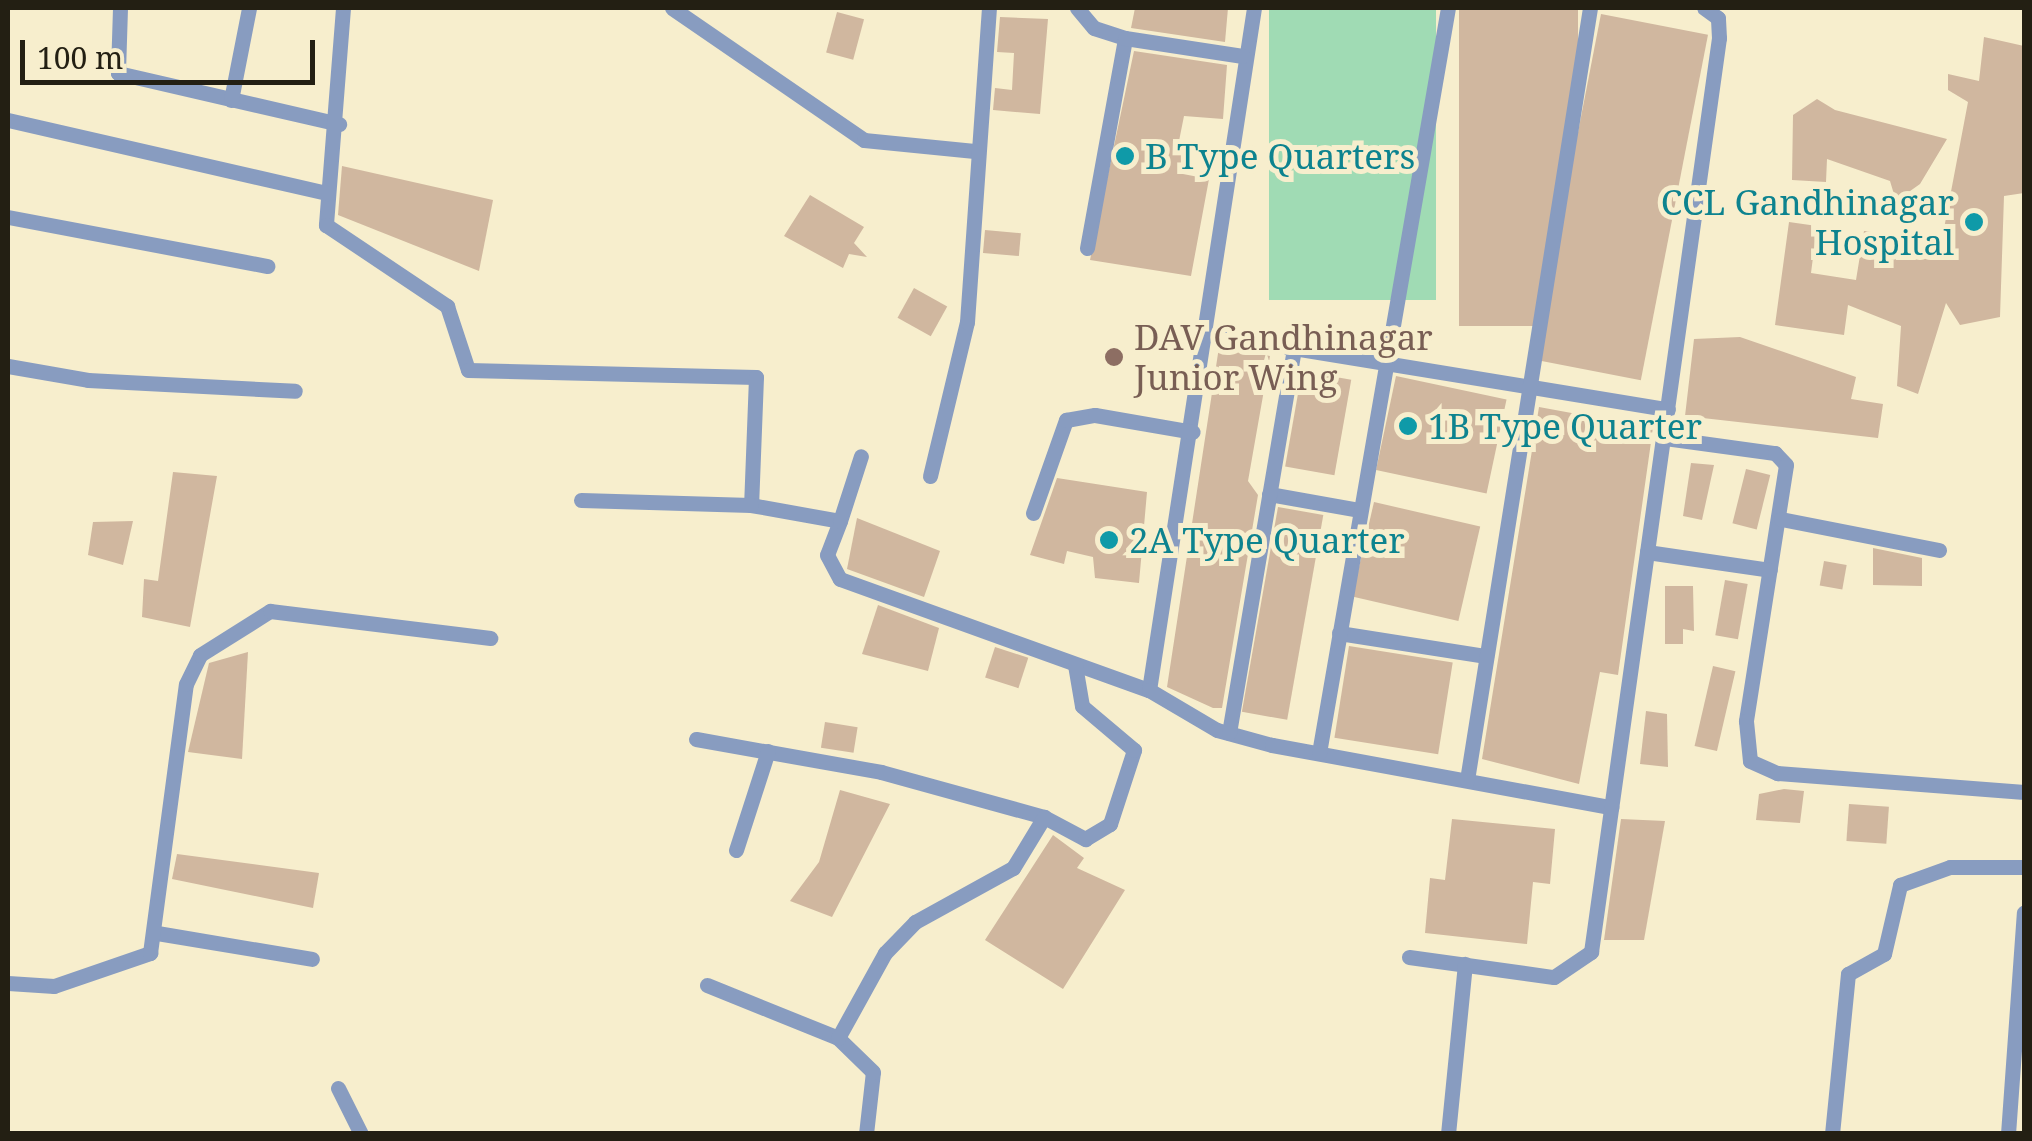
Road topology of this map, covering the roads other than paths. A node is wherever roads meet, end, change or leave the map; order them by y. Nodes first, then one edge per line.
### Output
1 (120, 8) edge
2 (249, 8) edge
3 (343, 8) edge
4 (672, 8) edge
5 (989, 8) edge
6 (1077, 8) edge
7 (1254, 8) edge
8 (1448, 8) edge
9 (1590, 8) edge
10 (1711, 13) edge
11 (1125, 38) junction
12 (1243, 56) junction
13 (231, 100) junction
14 (8, 120) edge
15 (339, 124) junction
16 (974, 151) junction
17 (328, 193) junction
18 (8, 217) edge
19 (1087, 248) dead end
20 (267, 266) dead end
21 (1208, 334) junction
22 (1294, 347) junction
23 (1384, 362) junction
24 (8, 366) edge
25 (1528, 387) junction
26 (295, 392) dead end
27 (1668, 409) junction
28 (1193, 432) junction
29 (1665, 438) junction
30 (861, 456) dead end
31 (930, 476) dead end
32 (1269, 494) junction
33 (580, 500) dead end
34 (751, 504) junction
35 (1359, 510) junction
36 (1033, 513) dead end
37 (1780, 520) junction
38 (840, 521) junction
39 (1939, 550) dead end
40 (1647, 552) junction
41 (1770, 570) junction
42 (1339, 632) junction
43 (490, 638) dead end
44 (1486, 656) junction
45 (1076, 664) junction
46 (1149, 690) junction
47 (1229, 734) junction
48 (696, 739) dead end
49 (768, 751) junction
50 (1320, 753) junction
51 (1467, 780) junction
52 (2024, 792) edge
53 (1611, 807) junction
54 (1044, 817) junction
55 (736, 850) dead end
56 (2024, 867) edge
57 (2024, 912) edge
58 (156, 933) junction
59 (1409, 957) dead end
60 (312, 959) dead end
61 (1465, 964) junction
62 (8, 983) edge
63 (707, 985) dead end
64 (838, 1038) junction
65 (338, 1088) dead end
66 (2018, 1100) edge
67 (361, 1134) edge
68 (866, 1134) edge
69 (1448, 1134) edge
70 (1832, 1134) edge
71 (2008, 1134) edge

1 - 13 street
2 - 13 street
3 - 15 street
4 - 16 street
5 - 16 street
6 - 11 street
7 - 12 street
8 - 23 street
9 - 25 street
10 - 27 street
11 - 12 street
11 - 19 street
12 - 21 street
13 - 15 street
14 - 17 street
15 - 17 street
16 - 31 street
17 - 34 street
18 - 20 street
21 - 22 street
21 - 28 street
22 - 23 street
22 - 32 street
23 - 25 street
23 - 35 street
24 - 26 street
25 - 27 street
25 - 44 street
27 - 29 street
28 - 36 street
28 - 46 street
29 - 37 street
29 - 40 street
30 - 38 street
32 - 35 street
32 - 47 street
33 - 34 street
34 - 38 street
35 - 42 street
37 - 39 street
37 - 41 street
38 - 45 street
40 - 41 street
40 - 53 street
41 - 52 street
42 - 44 street
42 - 50 street
43 - 58 street
44 - 51 street
45 - 46 street
45 - 54 street
46 - 47 street
47 - 50 street
48 - 49 street
49 - 54 street
49 - 55 street
50 - 51 street
51 - 53 street
53 - 61 street
54 - 64 street
56 - 70 street
57 - 66 street
58 - 60 street
58 - 62 street
59 - 61 street
61 - 69 street
63 - 64 street
64 - 68 street
65 - 67 street
66 - 71 street

